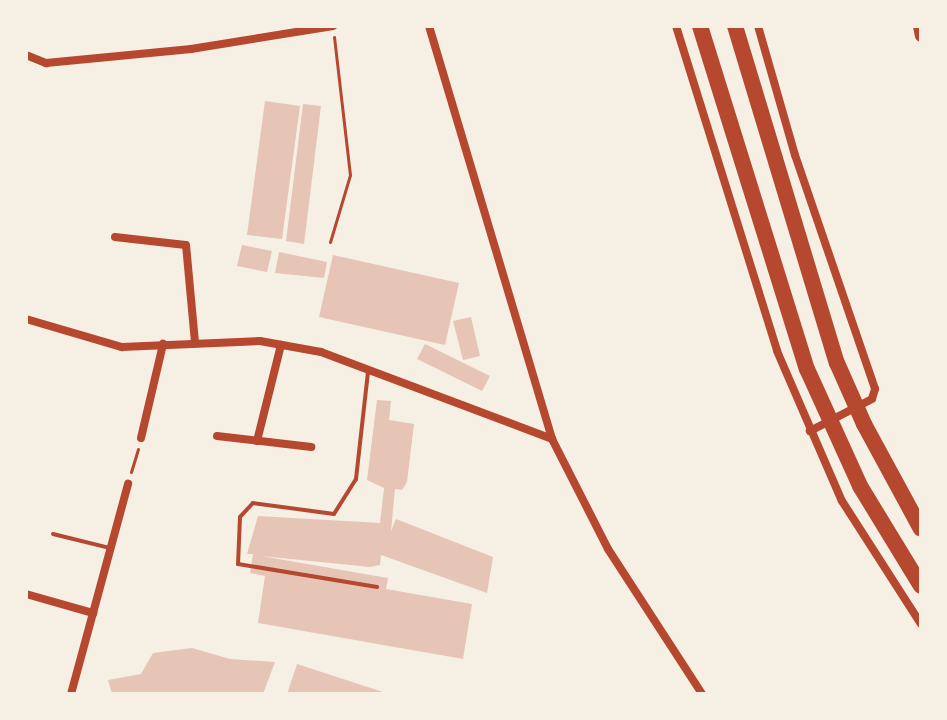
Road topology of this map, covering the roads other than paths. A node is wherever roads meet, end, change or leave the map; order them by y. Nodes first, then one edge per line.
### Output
1 (332, 26) edge
2 (429, 26) edge
3 (676, 26) edge
4 (700, 26) edge
5 (735, 26) edge
6 (758, 26) edge
7 (919, 26) edge
8 (921, 36) edge
9 (26, 55) edge
10 (115, 237) dead end
11 (26, 319) edge
12 (195, 342) junction
13 (163, 344) junction
14 (281, 345) junction
15 (368, 370) junction
16 (810, 431) junction
17 (217, 436) dead end
18 (141, 438) road end
19 (552, 439) junction
20 (257, 441) junction
21 (311, 447) dead end
22 (128, 484) road end
23 (921, 529) edge
24 (53, 534) dead end
25 (110, 548) junction
26 (921, 586) edge
27 (377, 587) dead end
28 (26, 594) edge
29 (93, 613) junction
30 (921, 624) edge
31 (71, 694) edge
32 (702, 694) edge

1 - 9 street
2 - 19 street
3 - 16 street
4 - 26 highway
5 - 23 highway
6 - 16 street
7 - 8 main road
10 - 12 street
11 - 13 street
12 - 13 street
12 - 14 street
13 - 18 street
14 - 15 street
14 - 20 street
15 - 19 street
15 - 27 lane
16 - 30 street
17 - 20 street
19 - 32 street
20 - 21 street
22 - 25 street
24 - 25 lane
25 - 29 street
28 - 29 street
29 - 31 street

